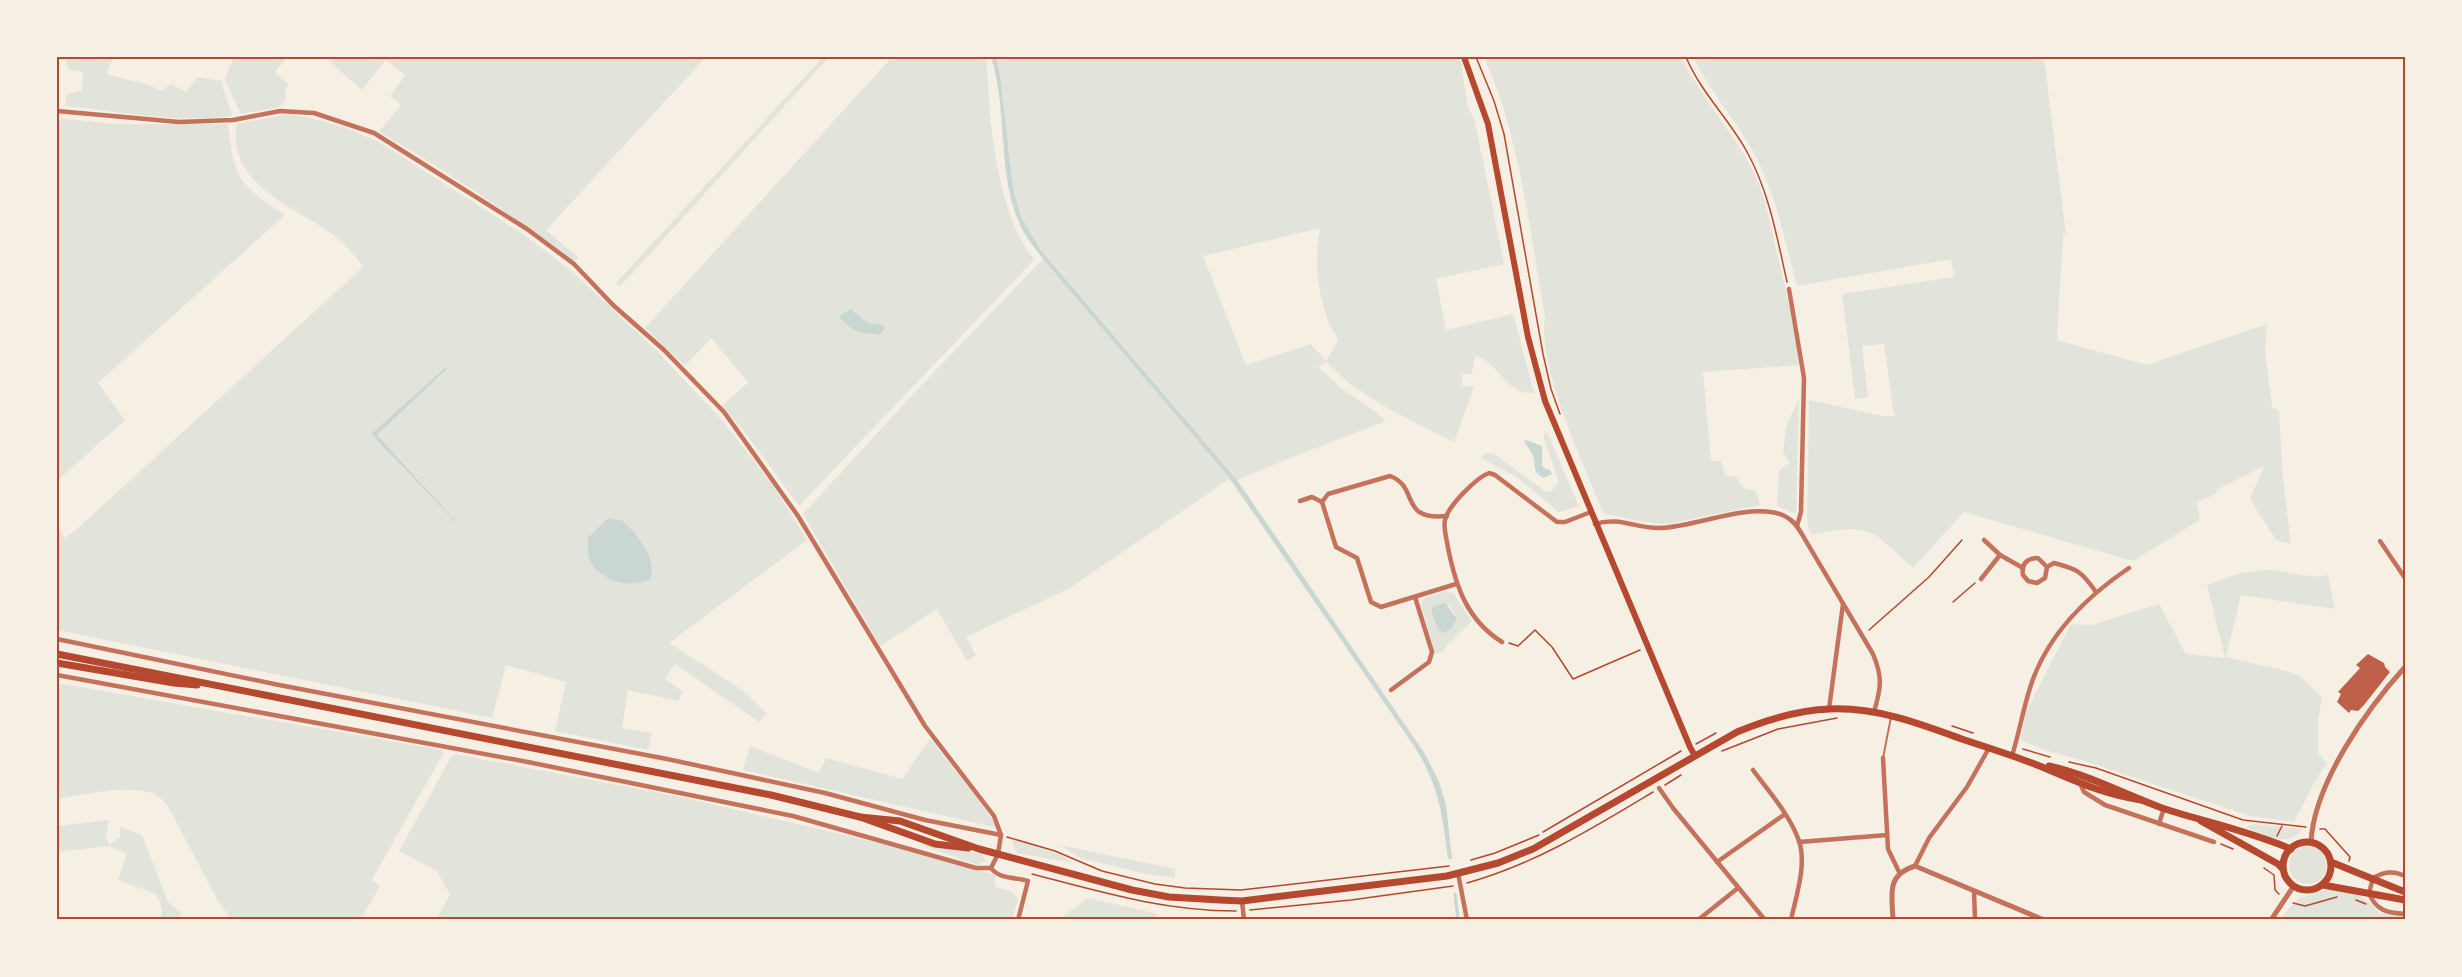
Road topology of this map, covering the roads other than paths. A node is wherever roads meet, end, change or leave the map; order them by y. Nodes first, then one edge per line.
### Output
1 (1464, 57) edge
2 (57, 111) edge
3 (1789, 289) road end
4 (1300, 501) dead end
5 (1322, 502) junction
6 (1591, 512) junction
7 (1447, 516) junction
8 (1595, 524) junction
9 (1797, 526) junction
10 (1984, 540) dead end
11 (2380, 541) dead end
12 (2000, 555) junction
13 (2047, 567) junction
14 (2023, 568) junction
15 (2129, 568) dead end
16 (2405, 578) edge
17 (1981, 579) road end
18 (1456, 584) junction
19 (2096, 592) junction
20 (1414, 597) junction
21 (1843, 604) junction
22 (57, 639) edge
23 (1502, 642) road end
24 (57, 654) edge
25 (57, 663) edge
26 (2405, 667) edge
27 (57, 675) edge
28 (214, 686) junction
29 (1391, 690) dead end
30 (1829, 709) junction
31 (1874, 712) junction
32 (1891, 716) junction
33 (1989, 748) junction
34 (1695, 756) junction
35 (2012, 756) junction
36 (1882, 758) joint
37 (2035, 764) junction
38 (1753, 770) dead end
39 (2080, 783) junction
40 (1661, 787) road end
41 (2141, 800) junction
42 (2164, 808) junction
43 (1785, 814) junction
44 (2200, 821) junction
45 (2159, 824) junction
46 (1001, 835) junction
47 (1887, 835) junction
48 (1799, 842) junction
49 (2214, 842) road end
50 (2311, 842) junction
51 (2290, 849) junction
52 (998, 854) junction
53 (1717, 862) junction
54 (2331, 862) junction
55 (1915, 866) junction
56 (991, 868) junction
57 (2283, 869) junction
58 (1458, 873) junction
59 (1900, 874) junction
60 (2405, 876) edge
61 (2373, 878) junction
62 (2324, 885) junction
63 (2293, 887) junction
64 (1738, 888) junction
65 (1974, 891) junction
66 (2405, 892) edge
67 (2369, 893) junction
68 (2405, 900) edge
69 (1242, 901) junction
70 (2405, 914) edge
71 (1017, 920) edge
72 (1244, 920) edge
73 (1467, 920) edge
74 (1698, 920) edge
75 (1766, 920) edge
76 (1791, 920) edge
77 (1893, 920) edge
78 (1975, 920) edge
79 (2044, 920) edge
80 (2271, 920) edge

1 - 6 main road
2 - 46 street
3 - 9 street
4 - 5 street
5 - 7 street
5 - 20 street
6 - 7 street
6 - 8 main road
7 - 18 street
8 - 9 street
8 - 34 main road
9 - 21 street
10 - 12 street
11 - 16 street
12 - 14 street
12 - 17 street
13 - 14 street
13 - 14 street
13 - 19 street
15 - 19 street
18 - 20 street
18 - 23 street
19 - 35 street
20 - 29 street
21 - 30 street
21 - 31 street
22 - 46 street
24 - 28 main road
25 - 28 main road
26 - 50 street
27 - 56 street
28 - 52 main road
30 - 31 main road
30 - 34 main road
31 - 32 main road
32 - 33 main road
32 - 36 lane
33 - 35 main road
33 - 55 street
34 - 58 main road
35 - 37 main road
36 - 47 street
37 - 39 main road
37 - 41 main road
38 - 43 street
39 - 41 main road
39 - 45 street
40 - 53 street
41 - 42 main road
42 - 44 main road
42 - 45 street
43 - 48 street
43 - 53 street
44 - 51 main road
44 - 57 main road
45 - 49 street
46 - 52 street
47 - 48 street
47 - 59 street
48 - 76 street
50 - 51 main road
50 - 54 main road
51 - 57 main road
52 - 56 street
52 - 69 main road
53 - 64 street
54 - 61 main road
54 - 62 main road
55 - 59 street
55 - 65 street
56 - 71 street
57 - 63 main road
58 - 69 main road
58 - 73 street
59 - 77 street
60 - 61 street
61 - 66 main road
61 - 67 street
62 - 63 main road
62 - 67 main road
63 - 80 street
64 - 74 street
64 - 75 street
65 - 78 street
65 - 79 street
67 - 68 main road
67 - 70 street
69 - 72 street

